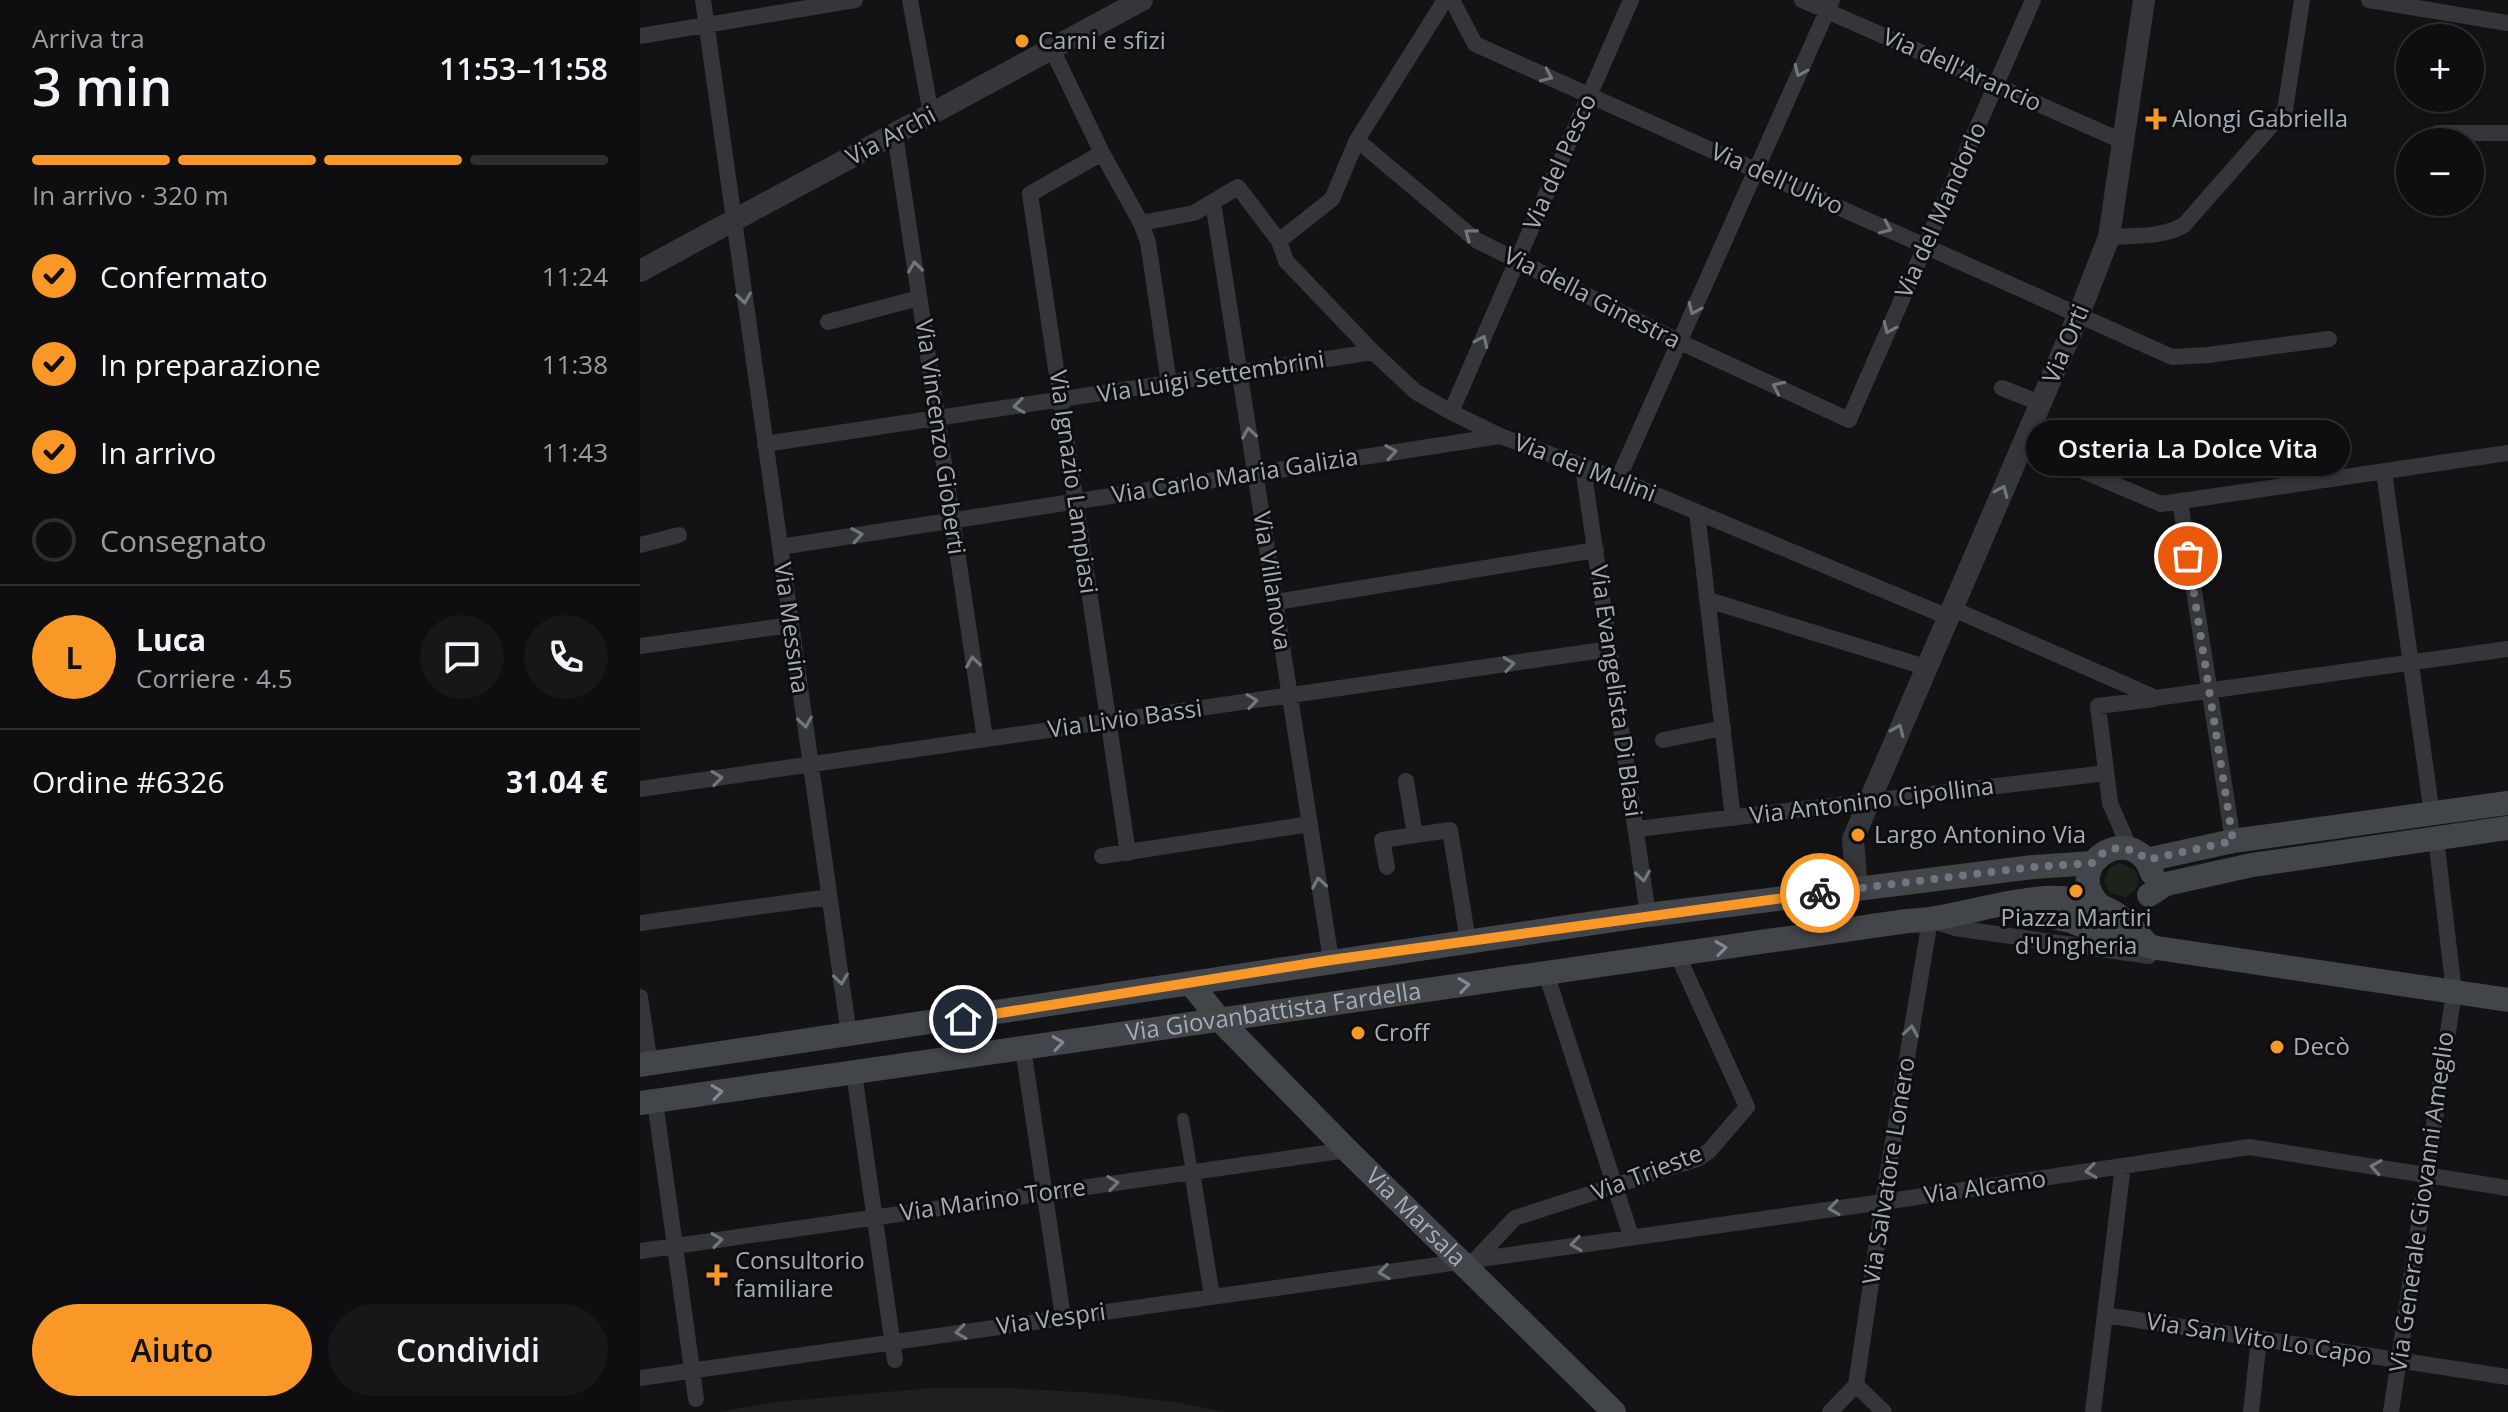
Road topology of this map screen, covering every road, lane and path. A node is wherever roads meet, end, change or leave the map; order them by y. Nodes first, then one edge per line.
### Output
1 (703, 0) edge
2 (855, 0) edge
3 (910, 0) edge
4 (1445, 0) edge
5 (1452, 0) edge
6 (1631, 0) edge
7 (1802, 0) edge
8 (2033, 0) edge
9 (2144, 0) edge
10 (2302, 0) edge
11 (2369, 0) edge
12 (1137, 1) edge
13 (1830, 6) edge
14 (2508, 23) edge
15 (706, 26) junction
16 (640, 36) edge
17 (1052, 49) junction
18 (1995, 85) junction
19 (1589, 95) junction
20 (931, 114) junction
21 (2484, 133) edge
22 (2508, 133) edge
23 (895, 134) junction
24 (1357, 140) junction
25 (2122, 141) junction
26 (1102, 153) junction
27 (1756, 170) junction
28 (1213, 202) junction
29 (733, 221) junction
30 (1141, 223) junction
31 (2109, 237) junction
32 (1279, 241) junction
33 (1925, 246) junction
34 (1518, 260) junction
35 (640, 271) edge
36 (919, 298) junction
37 (2079, 314) junction
38 (828, 322) dead end
39 (2329, 339) dead end
40 (1680, 342) junction
41 (1373, 352) junction
42 (1240, 373) junction
43 (1169, 384) junction
44 (2002, 388) dead end
45 (1061, 400) junction
46 (2040, 403) junction
47 (1457, 415) junction
48 (937, 418) junction
49 (1849, 420) joint
50 (1500, 436) junction
51 (1453, 443) junction
52 (765, 444) junction
53 (2022, 445) junction
54 (2508, 453) edge
55 (1583, 467) junction
56 (2384, 472) junction
57 (1255, 473) junction
58 (1618, 479) junction
59 (1076, 501) junction
60 (2180, 501) junction
61 (1697, 512) junction
62 (952, 520) junction
63 (679, 535) dead end
64 (640, 545) edge
65 (780, 547) junction
66 (1596, 550) junction
67 (1708, 600) junction
68 (1276, 602) junction
69 (1949, 612) junction
70 (791, 625) junction
71 (640, 646) edge
72 (1610, 649) junction
73 (2508, 649) edge
74 (2411, 663) junction
75 (1925, 667) junction
76 (2209, 692) junction
77 (1290, 696) junction
78 (2156, 698) junction
79 (1108, 722) junction
80 (1723, 728) junction
81 (985, 739) junction
82 (1663, 740) dead end
83 (811, 764) junction
84 (2106, 773) junction
85 (1406, 781) dead end
86 (640, 789) edge
87 (1867, 801) junction
88 (2508, 803) edge
89 (2432, 814) junction
90 (1733, 818) junction
91 (1310, 824) junction
92 (2508, 828) edge
93 (1637, 829) junction
94 (1415, 835) junction
95 (2436, 838) junction
96 (2241, 840) junction
97 (2132, 846) junction
98 (1128, 853) junction
99 (1102, 856) dead end
100 (2093, 863) junction
101 (1387, 867) dead end
102 (1857, 889) junction
103 (829, 897) junction
104 (2147, 898) junction
105 (1992, 906) junction
106 (2108, 909) junction
107 (1648, 915) junction
108 (1918, 921) junction
109 (640, 923) edge
110 (1468, 941) junction
111 (2152, 946) junction
112 (2182, 952) junction
113 (1677, 954) junction
114 (1331, 960) junction
115 (1546, 973) junction
116 (1191, 984) junction
117 (2454, 992) junction
118 (640, 997) edge
119 (2508, 1000) edge
120 (1220, 1020) junction
121 (849, 1035) junction
122 (1023, 1048) junction
123 (645, 1064) edge
124 (854, 1073) junction
125 (648, 1102) edge
126 (1183, 1119) dead end
127 (1347, 1150) junction
128 (2123, 1166) junction
129 (1192, 1172) junction
130 (2426, 1175) junction
131 (1615, 1188) junction
132 (2508, 1188) edge
133 (1045, 1193) junction
134 (1883, 1202) junction
135 (875, 1217) junction
136 (1631, 1236) junction
137 (675, 1246) junction
138 (640, 1251) edge
139 (1469, 1260) junction
140 (1212, 1296) junction
141 (2105, 1315) junction
142 (1063, 1317) junction
143 (2259, 1339) junction
144 (893, 1342) junction
145 (895, 1360) dead end
146 (2399, 1360) junction
147 (692, 1370) junction
148 (2508, 1377) edge
149 (640, 1378) edge
150 (1856, 1385) junction
151 (696, 1399) dead end
152 (1614, 1412) edge
153 (1830, 1412) edge
154 (1884, 1412) edge
155 (2093, 1412) edge
156 (2251, 1412) edge
157 (2391, 1412) edge

1 - 15 street, Via Messina
2 - 15 street
3 - 20 street
4 - 24 street
5 -> 19 street, Via dell'Ulivo
6 - 19 street, Via del Pesco
7 - 13 street, Via dell'Arancio
8 - 18 street, Via del Mandorlo
9 - 25 street, Via Orti
10 - 31 street
11 - 14 street
12 - 17 street, Via Archi
13 - 18 street, Via dell'Arancio
13 -> 27 street
15 - 16 street
15 - 29 street, Via Messina
17 - 20 street, Via Archi
17 - 26 street
18 - 25 street, Via dell'Arancio
18 - 33 street, Via del Mandorlo
19 - 27 street, Via dell'Ulivo
19 - 34 street, Via del Pesco
20 - 23 street, Via Archi
21 - 22 street
23 - 29 street, Via Archi
36 -> 23 street, Via Vincenzo Gioberti
24 - 32 street
34 -> 24 street, Via della Ginestra
25 - 31 street, Via Orti
26 - 30 street
26 - 45 street, Via Ignazio Lampiasi
27 -> 33 street, Via dell'Ulivo
27 -> 40 street
28 - 30 street
28 - 32 street, Via dei Mulini
28 - 42 street, Via Villanova
29 - 35 street, Via Archi
29 -> 52 street, Via Messina
30 - 43 street
31 - 37 street, Via Orti
32 - 41 street, Via dei Mulini
33 - 37 street, Via dell'Ulivo
33 -> 49 street, Via del Mandorlo
34 - 40 street, Via della Ginestra
47 -> 34 street, Via del Pesco
36 - 38 street
36 - 48 street, Via Vincenzo Gioberti
37 - 39 street, Via dell'Ulivo
37 - 46 street, Via Orti
49 -> 40 street, Via della Ginestra
40 - 58 street
41 - 42 street, Via Luigi Settembrini
41 - 47 street, Via dei Mulini
42 - 43 street, Via Luigi Settembrini
57 -> 42 street, Via Villanova
43 - 45 street, Via Luigi Settembrini
44 - 46 street
45 -> 48 street, Via Luigi Settembrini
45 - 59 street, Via Ignazio Lampiasi
46 - 53 street, Via Orti
47 - 50 street, Via dei Mulini
47 - 51 street, Via del Pesco
48 - 52 street, Via Luigi Settembrini
48 - 62 street, Via Vincenzo Gioberti
50 - 51 street, Via Carlo Maria Galizia
50 - 55 street, Via dei Mulini
57 -> 51 street, Via Carlo Maria Galizia
52 - 65 street, Via Messina
53 - 60 street
69 -> 53 street, Via Orti
54 - 56 street
55 - 58 street, Via dei Mulini
55 - 66 street, Via Evangelista Di Blasi
56 - 60 street
56 - 74 street
57 - 59 street, Via Carlo Maria Galizia
57 - 68 street, Via Villanova
58 - 61 street, Via dei Mulini
59 - 62 street, Via Carlo Maria Galizia
59 - 79 street, Via Ignazio Lampiasi
60 - 76 street
61 - 67 street
61 - 69 street, Via dei Mulini
65 -> 62 street, Via Carlo Maria Galizia
81 -> 62 street, Via Vincenzo Gioberti
63 - 64 street
65 - 70 street, Via Messina
66 - 68 street
66 - 72 street, Via Evangelista Di Blasi
67 - 75 street
67 - 80 street
68 - 77 street, Via Villanova
69 - 75 street, Via Orti
69 - 78 street, Via dei Mulini
70 - 71 street
70 -> 83 street, Via Messina
77 -> 72 street, Via Livio Bassi
72 - 93 street, Via Evangelista Di Blasi
73 - 74 street
74 - 76 street
74 - 89 street
87 -> 75 street, Via Orti
76 - 78 street
76 - 96 street
79 -> 77 street, Via Livio Bassi
77 - 91 street, Via Villanova
78 - 84 street
79 - 81 street, Via Livio Bassi
79 - 98 street, Via Ignazio Lampiasi
80 - 82 street
80 - 90 street
81 - 83 street, Via Livio Bassi
86 -> 83 street, Via Livio Bassi
83 - 103 street, Via Messina
84 - 87 street, Via Antonino Cipollina
84 - 97 street
85 - 94 street
87 - 90 street, Via Antonino Cipollina
87 - 102 street, Via Orti
88 - 89 main road
89 - 96 main road
90 - 93 street, Via Antonino Cipollina
91 - 98 street
114 -> 91 street, Via Villanova
92 - 95 main road
93 -> 107 street, Via Evangelista Di Blasi
94 - 101 street
94 - 110 street
95 - 104 main road
95 - 117 street, Via Generale Giovanni Ameglio
96 - 97 main road
97 - 100 main road
97 - 104 main road
98 - 99 street
100 - 102 main road, Via Giovanbattista Fardella
100 - 106 main road
102 - 107 main road, Via Giovanbattista Fardella
103 - 109 street
103 -> 121 street, Via Messina
104 - 106 main road
104 - 111 main road
105 - 106 main road, Via Giovanbattista Fardella
105 - 108 main road, Via Giovanbattista Fardella
105 - 111 main road
106 - 111 main road
107 - 110 main road, Via Giovanbattista Fardella
108 - 112 street
113 -> 108 main road, Via Giovanbattista Fardella
134 -> 108 street, Via Salvatore Lonero
110 - 114 main road, Via Giovanbattista Fardella
111 - 112 main road
112 - 117 main road
113 - 115 main road, Via Giovanbattista Fardella
113 - 131 street, Via Trieste
114 - 116 main road, Via Giovanbattista Fardella
120 -> 115 main road, Via Giovanbattista Fardella
115 - 131 street
116 - 120 main road, Via Marsala
116 - 121 main road, Via Giovanbattista Fardella
117 - 119 main road
117 - 130 street, Via Generale Giovanni Ameglio
118 - 123 street
122 -> 120 main road, Via Giovanbattista Fardella
120 - 127 main road, Via Marsala
121 - 123 main road, Via Giovanbattista Fardella
122 - 124 main road, Via Giovanbattista Fardella
122 - 133 street
125 -> 124 main road, Via Giovanbattista Fardella
124 - 135 street
125 - 137 street
126 - 129 street
127 - 129 street, Via Marino Torre
127 - 139 main road, Via Marsala
130 -> 128 street, Via Alcamo
128 -> 134 street, Via Alcamo
128 - 141 street
133 -> 129 street, Via Marino Torre
129 - 140 street
130 - 132 street, Via Alcamo
130 - 146 street, Via Generale Giovanni Ameglio
131 - 136 street
131 - 139 street, Via Trieste
133 - 135 street, Via Marino Torre
133 - 142 street
134 -> 136 street, Via Alcamo
134 - 150 street, Via Salvatore Lonero
137 -> 135 street, Via Marino Torre
135 - 144 street
136 -> 139 street, Via Alcamo
137 - 138 street, Via Marino Torre
137 - 147 street
139 -> 140 street, Via Vespri
139 - 152 main road, Via Marsala
140 - 142 street, Via Vespri
141 - 143 street, Via San Vito Lo Capo
141 - 155 street
142 -> 144 street, Via Vespri
143 - 146 street, Via San Vito Lo Capo
143 - 156 street
144 - 145 street
144 - 147 street, Via Vespri
146 - 148 street, Via San Vito Lo Capo
146 - 157 street, Via Generale Giovanni Ameglio
147 - 149 street, Via Vespri
147 - 151 street
150 - 153 street
150 - 154 street

